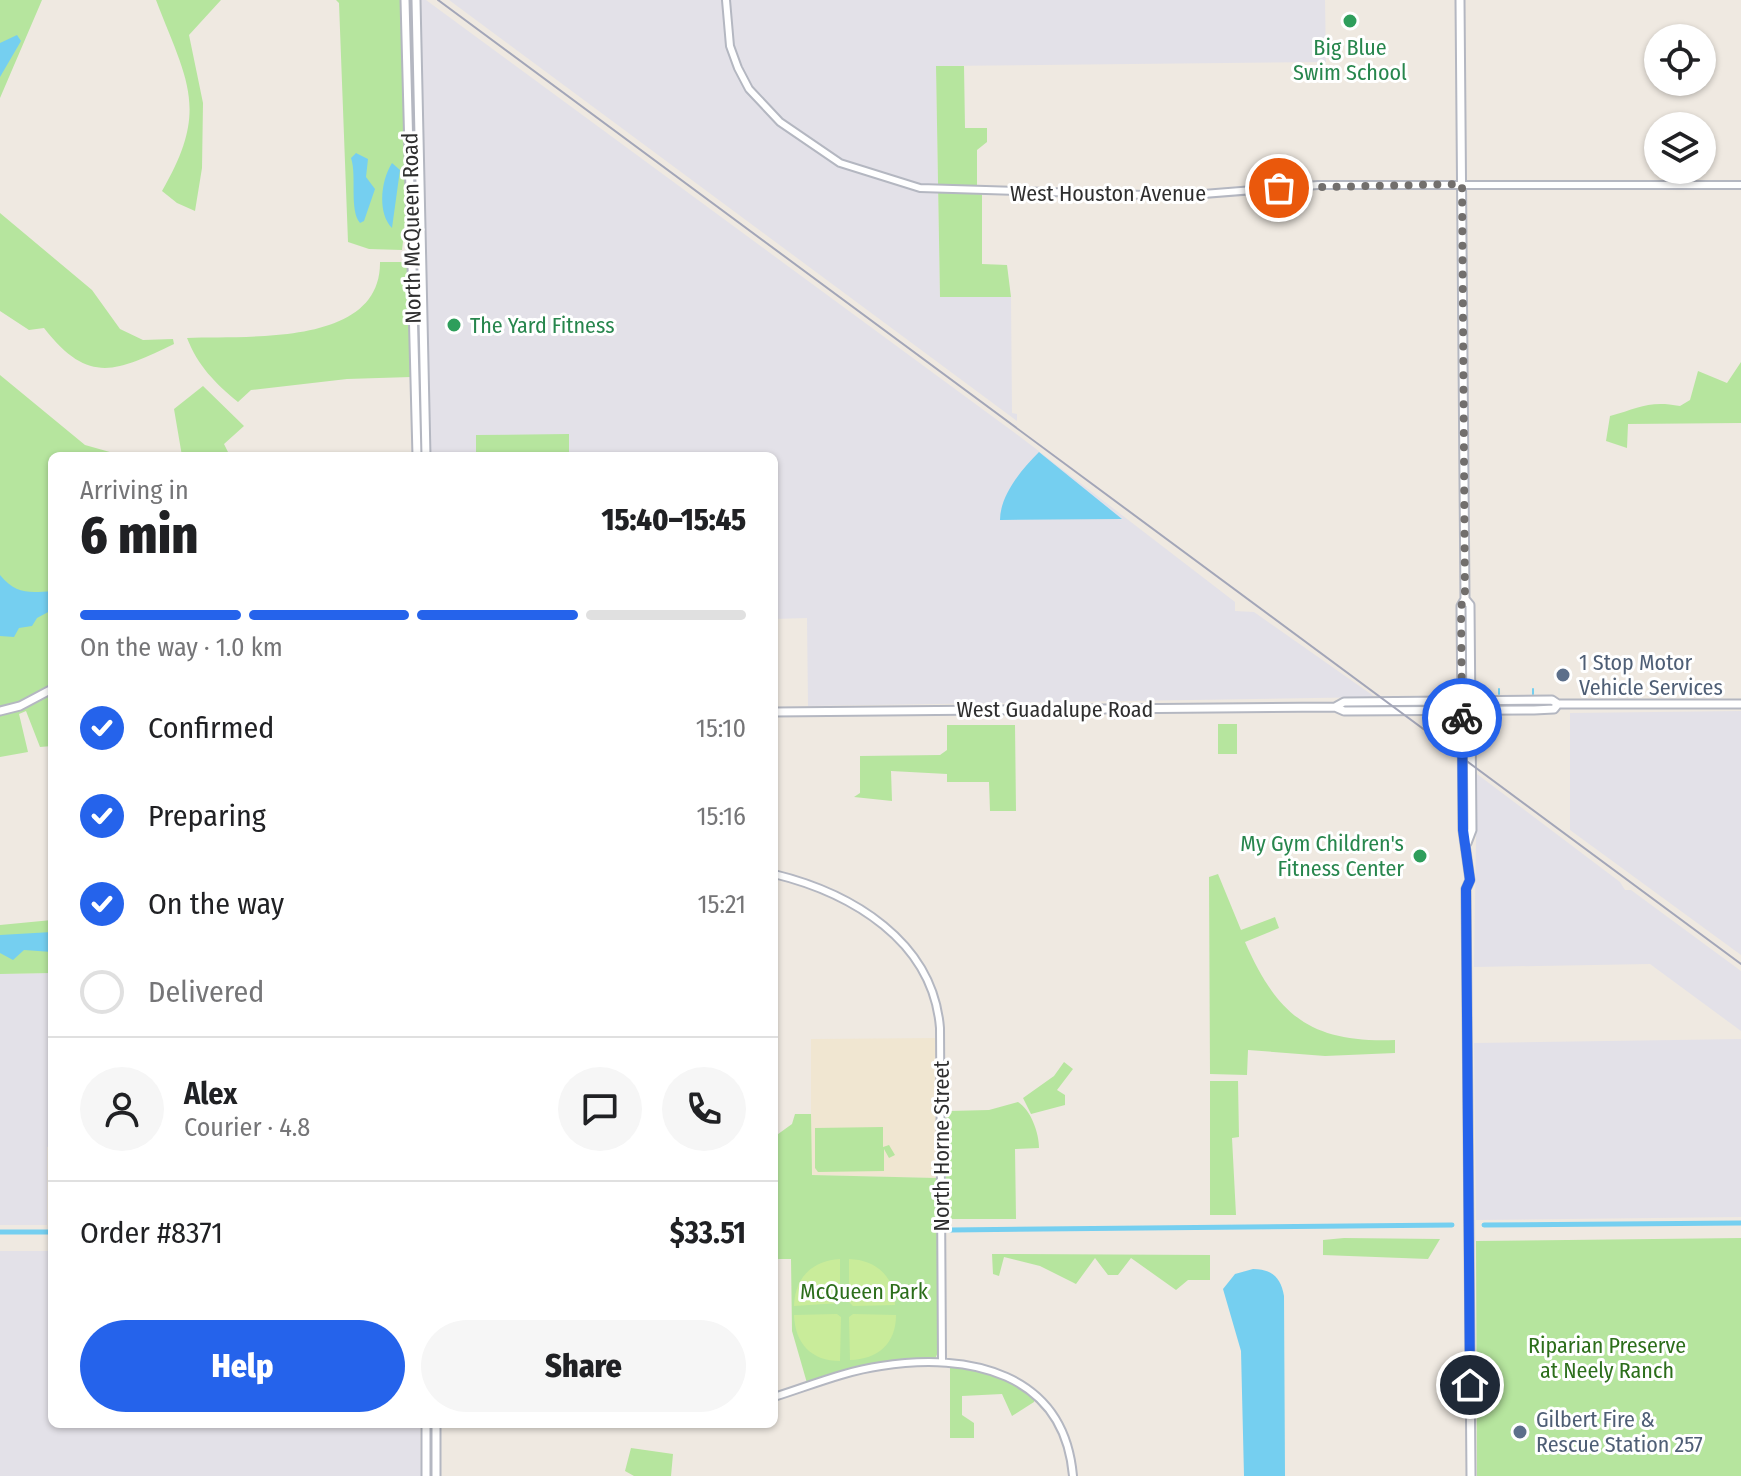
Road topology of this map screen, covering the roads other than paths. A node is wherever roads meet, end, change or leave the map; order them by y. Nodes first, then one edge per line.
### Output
1 (405, 0) edge
2 (416, 0) edge
3 (726, 0) edge
4 (1460, 0) edge
5 (417, 73) junction
6 (407, 74) junction
7 (1462, 184) junction
8 (1741, 185) edge
9 (417, 452) edge
10 (426, 452) edge
11 (1465, 599) junction
12 (48, 691) edge
13 (1462, 700) junction
14 (1472, 700) junction
15 (1558, 704) junction
16 (1741, 704) edge
17 (1335, 707) junction
18 (1462, 710) junction
19 (1472, 710) junction
20 (0, 711) edge
21 (778, 712) edge
22 (1467, 843) junction
23 (778, 875) edge
24 (942, 1362) junction
25 (778, 1396) edge
26 (426, 1428) edge
27 (436, 1428) edge
28 (426, 1476) edge
29 (436, 1476) edge
30 (1073, 1476) edge
31 (1471, 1476) edge

1 - 6 main road, North McQueen Road
2 - 5 main road, North McQueen Road
3 - 7 street, West Houston Avenue
4 - 7 main road
5 - 6 main road
5 - 10 main road, North McQueen Road
6 - 9 main road, North McQueen Road
7 - 8 street, West Houston Avenue
7 - 11 main road
11 - 13 main road
11 - 14 main road
12 - 20 main road
13 - 14 main road, West Guadalupe Road
13 - 17 main road, West Guadalupe Road
13 - 18 main road
14 - 15 main road, West Guadalupe Road
14 - 19 main road
15 - 16 main road, West Guadalupe Road
15 - 19 main road, West Guadalupe Road
17 - 18 main road, West Guadalupe Road
17 - 21 main road, West Guadalupe Road
18 - 19 main road, West Guadalupe Road
18 - 22 main road
19 - 22 main road
22 - 31 main road
23 - 24 street, North Horne Street
24 - 25 street
24 - 30 street
26 - 28 main road
27 - 29 main road

